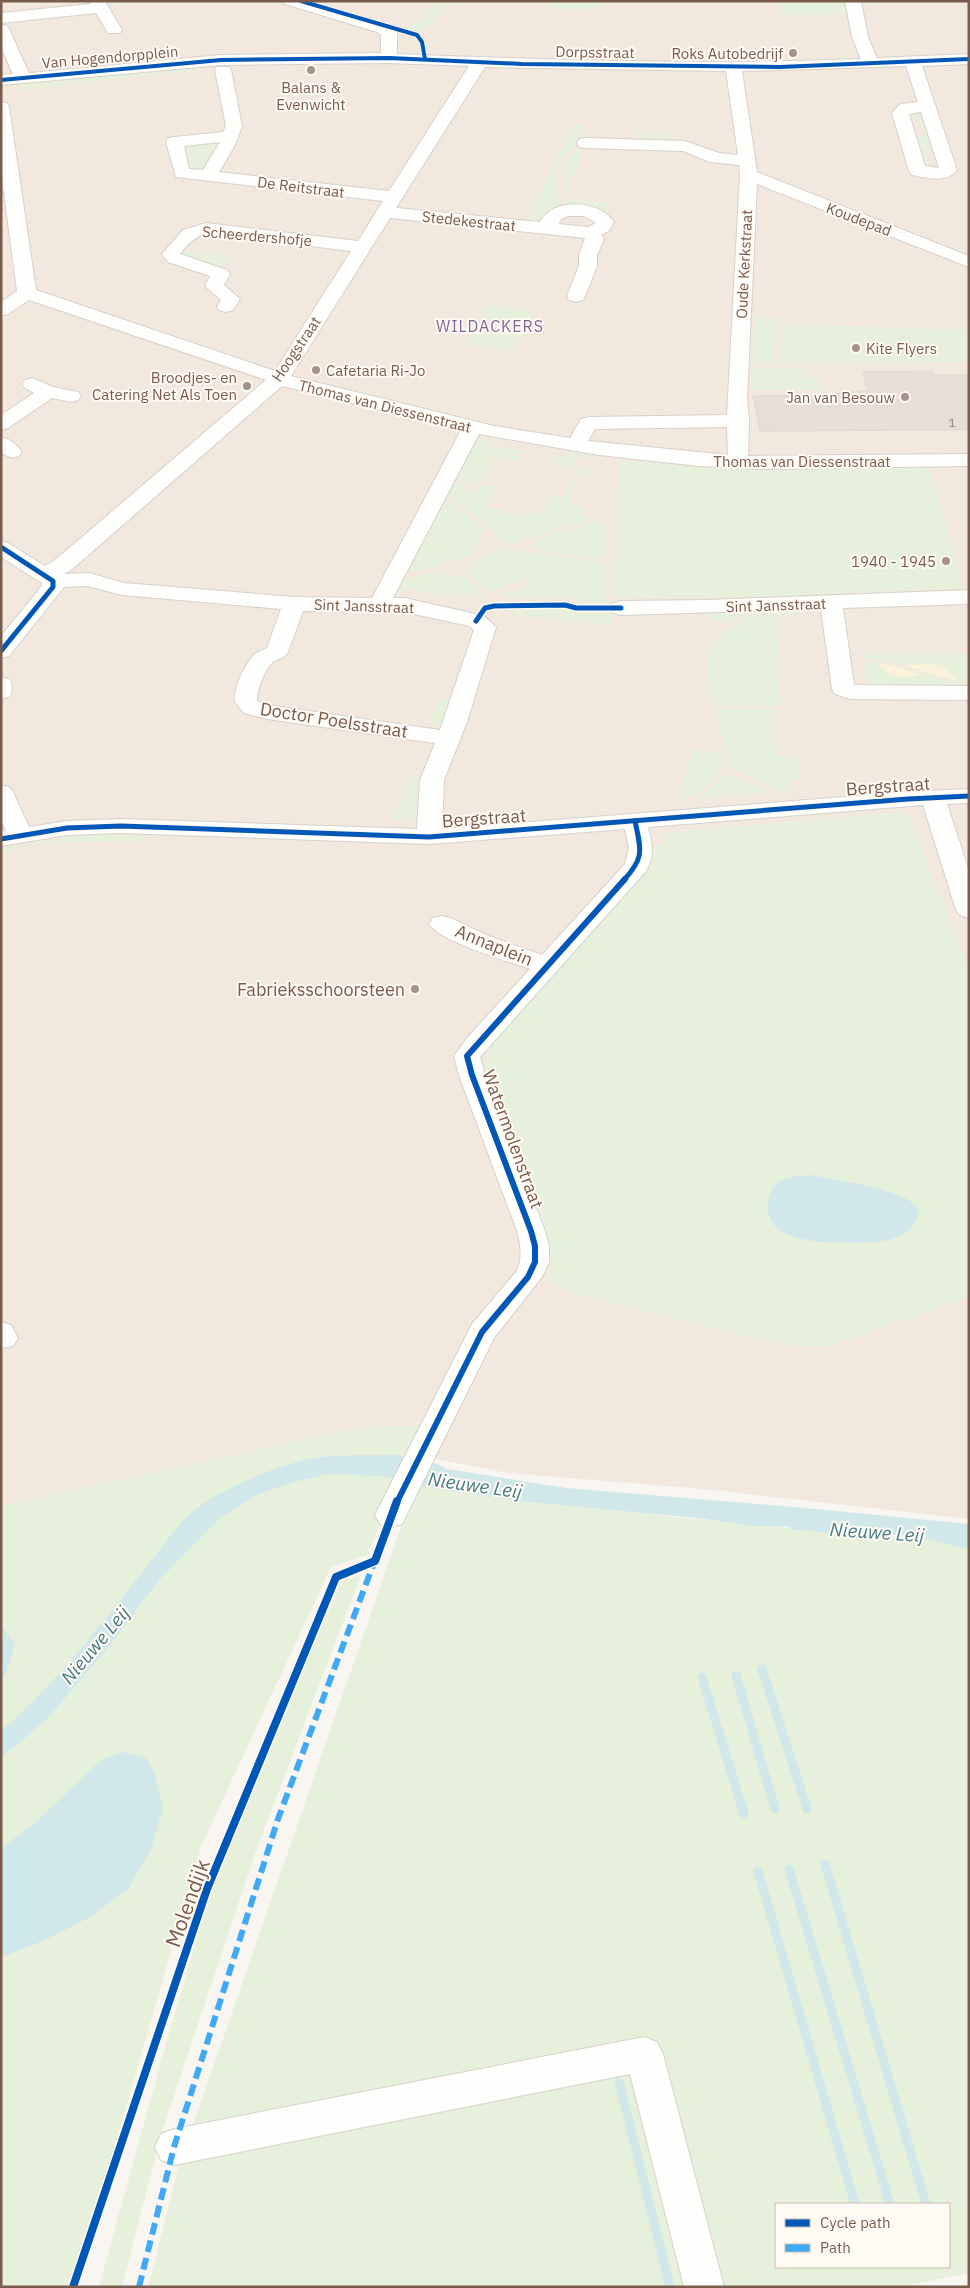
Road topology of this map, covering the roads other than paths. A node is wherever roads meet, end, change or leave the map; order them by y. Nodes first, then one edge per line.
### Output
1 (290, 1) edge
2 (853, 1) edge
3 (99, 4) edge
4 (1, 18) edge
5 (1, 29) edge
6 (114, 30) dead end
7 (389, 58) junction
8 (969, 59) edge
9 (480, 62) junction
10 (913, 62) junction
11 (871, 64) junction
12 (222, 65) junction
13 (733, 67) junction
14 (1, 70) edge
15 (21, 73) junction
16 (1, 80) edge
17 (1, 96) edge
18 (1, 107) edge
19 (927, 107) junction
20 (231, 136) junction
21 (585, 143) dead end
22 (748, 168) junction
23 (208, 176) junction
24 (390, 205) junction
25 (553, 229) junction
26 (591, 233) junction
27 (363, 246) junction
28 (969, 262) edge
29 (27, 293) junction
30 (576, 296) dead end
31 (226, 306) dead end
32 (1, 310) edge
33 (279, 379) junction
34 (72, 396) dead end
35 (739, 421) junction
36 (1, 424) edge
37 (472, 428) junction
38 (576, 445) junction
39 (969, 460) edge
40 (738, 462) junction
41 (1, 547) edge
42 (49, 578) junction
43 (969, 597) edge
44 (831, 602) junction
45 (294, 604) junction
46 (379, 605) junction
47 (622, 608) dead end
48 (1, 651) edge
49 (1, 684) edge
50 (1, 692) edge
51 (969, 693) edge
52 (449, 735) junction
53 (1, 792) edge
54 (969, 796) edge
55 (933, 798) junction
56 (635, 821) junction
57 (11, 837) edge
58 (429, 837) junction
59 (969, 910) edge
60 (442, 924) dead end
61 (547, 966) junction
62 (394, 1507) dead end
63 (174, 2147) dead end
64 (704, 2287) edge

1 - 7 street
2 - 11 street
3 - 4 street
3 - 6 street
5 - 15 street
7 - 9 street, Dorpsstraat
7 - 12 street, Dorpsstraat
8 - 10 street, Dorpsstraat
9 - 13 street, Dorpsstraat
9 - 24 street, Hoogstraat
10 - 11 street, Dorpsstraat
10 - 19 street
11 - 13 street, Dorpsstraat
12 - 15 street, Van Hogendorpplein
12 - 17 street, Van Hogendorpplein
12 - 20 street
13 - 22 street, Oude Kerkstraat
14 - 15 street, Van Hogendorpplein
15 - 16 street, Van Hogendorpplein
18 - 29 street
19 - 19 street
20 - 23 street
20 - 23 street, De Reitstraat
21 - 22 street
22 - 28 street, Koudepad
22 - 35 street, Oude Kerkstraat
23 - 24 street, De Reitstraat
24 - 25 street, Stedekestraat
24 - 27 street, Hoogstraat
25 - 26 street, Stedekestraat
25 - 26 street
26 - 30 street
27 - 31 street, Scheerdershofje
27 - 33 street, Hoogstraat
29 - 32 street
29 - 33 street, Thomas van Diessenstraat
33 - 37 street, Thomas van Diessenstraat
33 - 42 street, Hoogstraat
34 - 36 street
35 - 38 street
35 - 40 street, Oude Kerkstraat
37 - 38 street, Thomas van Diessenstraat
37 - 46 street
38 - 40 street, Thomas van Diessenstraat
39 - 40 street, Thomas van Diessenstraat
41 - 42 street
42 - 45 street, Sint Jansstraat
42 - 48 street
43 - 44 street, Sint Jansstraat
44 - 47 street, Sint Jansstraat
44 - 51 street
45 - 46 street, Sint Jansstraat
45 - 52 street, Doctor Poelsstraat
46 - 52 street, Sint Jansstraat
49 - 50 street
52 - 58 street
53 - 57 street
54 - 55 street, Bergstraat
55 - 56 street, Bergstraat
55 - 59 street
56 - 58 street, Bergstraat
56 - 61 street, Watermolenstraat
57 - 58 street, Bergstraat
60 - 61 street, Annaplein
61 - 62 street, Watermolenstraat
63 - 64 street

